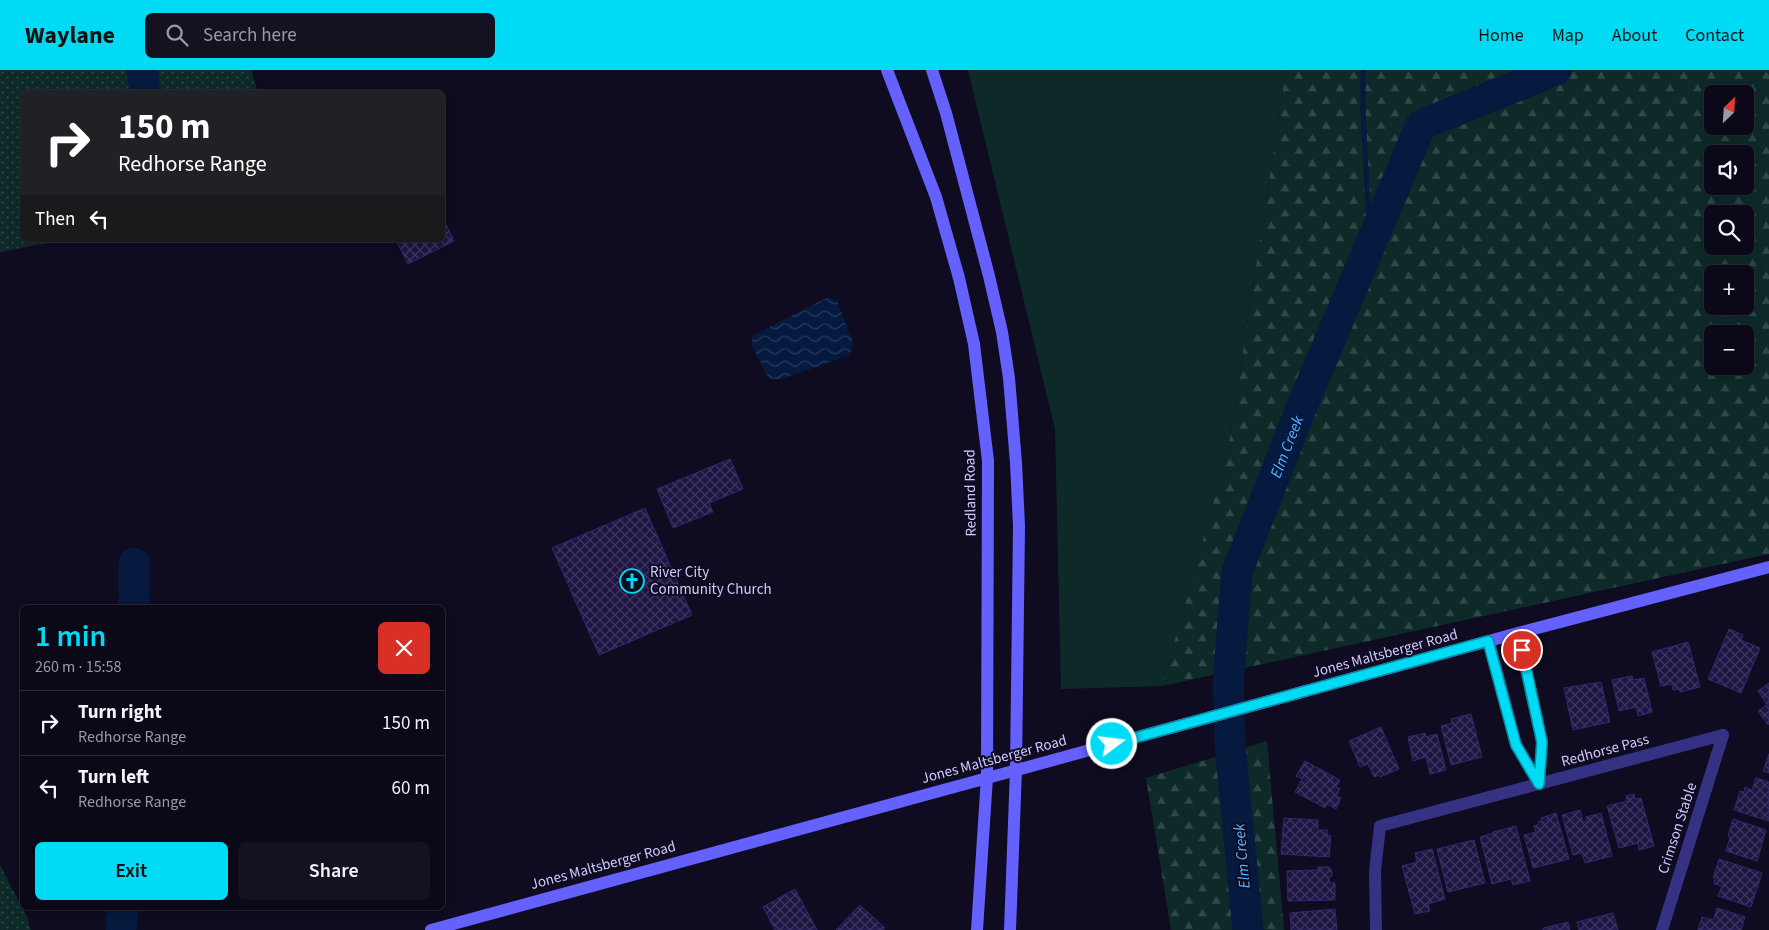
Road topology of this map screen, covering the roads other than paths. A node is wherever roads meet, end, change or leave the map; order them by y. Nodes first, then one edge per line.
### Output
1 (887, 70) edge
2 (932, 70) edge
3 (1769, 567) edge
4 (1518, 633) junction
5 (1488, 641) junction
6 (1723, 736) joint
7 (1016, 769) junction
8 (987, 777) junction
9 (1539, 784) junction
10 (431, 930) edge
11 (977, 930) edge
12 (1010, 930) edge
13 (1376, 930) edge
14 (1662, 930) edge

1 - 8 main road, Redland Road
2 - 7 main road
3 - 4 main road, Jones Maltsberger Road
4 - 5 main road, Jones Maltsberger Road
4 - 9 street
5 - 7 main road, Jones Maltsberger Road
5 - 9 street
6 - 9 street, Redhorse Pass
6 - 14 street, Crimson Stable
7 - 8 main road, Jones Maltsberger Road
7 - 12 main road
8 - 10 main road, Jones Maltsberger Road
8 - 11 main road, Redland Road
9 - 13 street, Redhorse Pass

